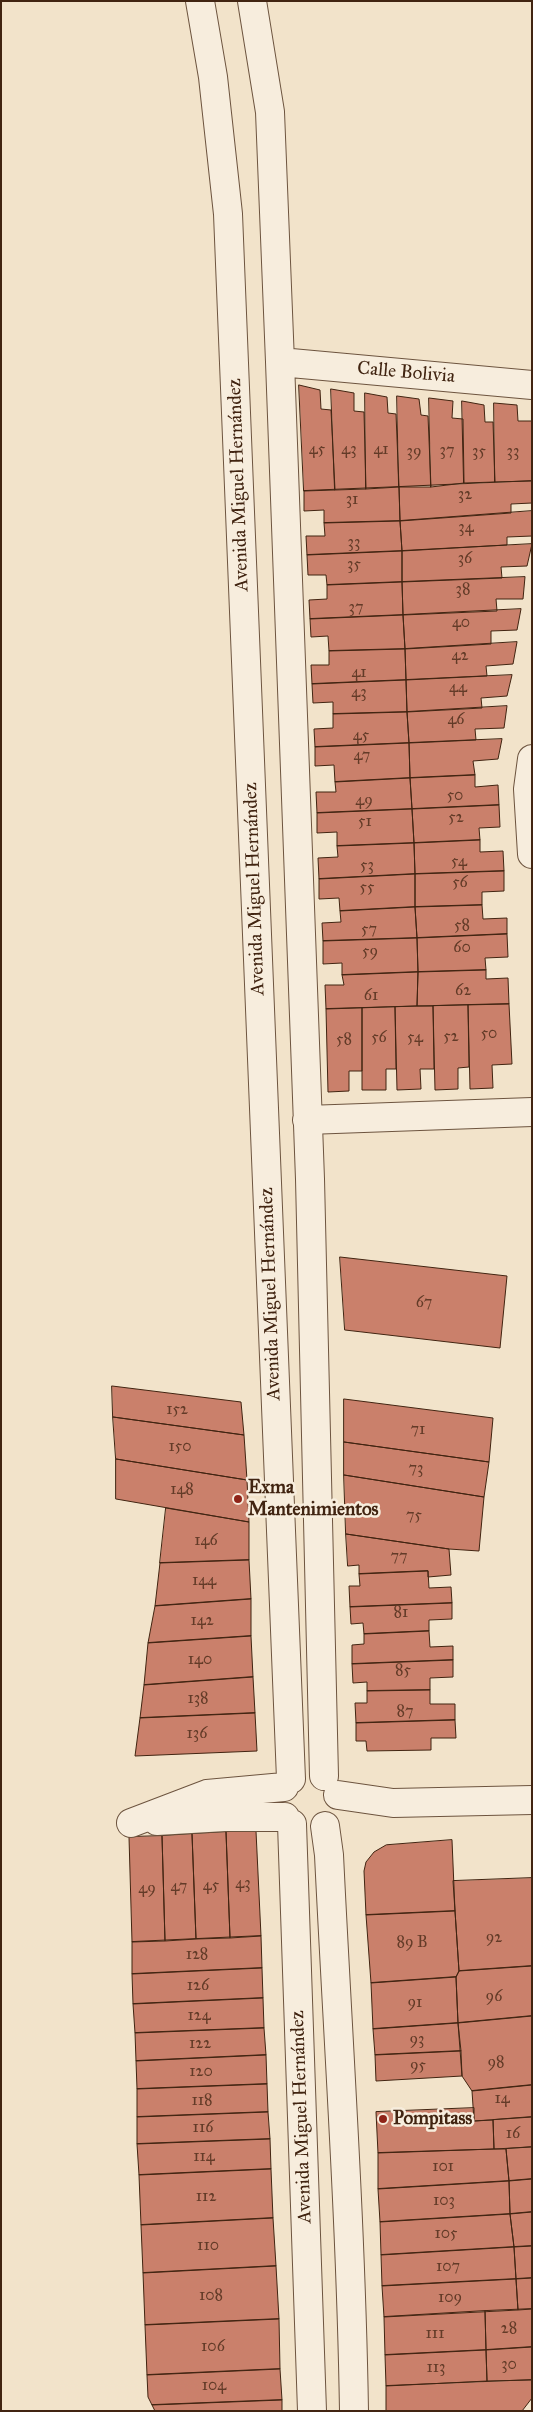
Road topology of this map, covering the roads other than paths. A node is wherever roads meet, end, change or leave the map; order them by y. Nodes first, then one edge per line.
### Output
1 (200, 1) edge
2 (252, 1) edge
3 (280, 362) junction
4 (532, 385) edge
5 (532, 759) edge
6 (530, 789) edge
7 (532, 854) edge
8 (532, 1112) edge
9 (307, 1120) junction
10 (287, 1783) junction
11 (532, 1800) edge
12 (330, 1804) junction
13 (289, 1820) junction
14 (312, 2411) edge
15 (354, 2411) edge

1 - 10 street, Avenida Miguel Hernández
2 - 3 street, Avenida Miguel Hernández
3 - 4 street, Calle Bolivia
3 - 9 street, Avenida Miguel Hernández
5 - 6 street
6 - 7 street
8 - 9 street
9 - 12 street, Avenida Miguel Hernández
10 - 12 street
10 - 13 street
10 - 13 street
11 - 12 street
12 - 13 street
12 - 15 street, Avenida Miguel Hernández
13 - 14 street, Avenida Miguel Hernández

